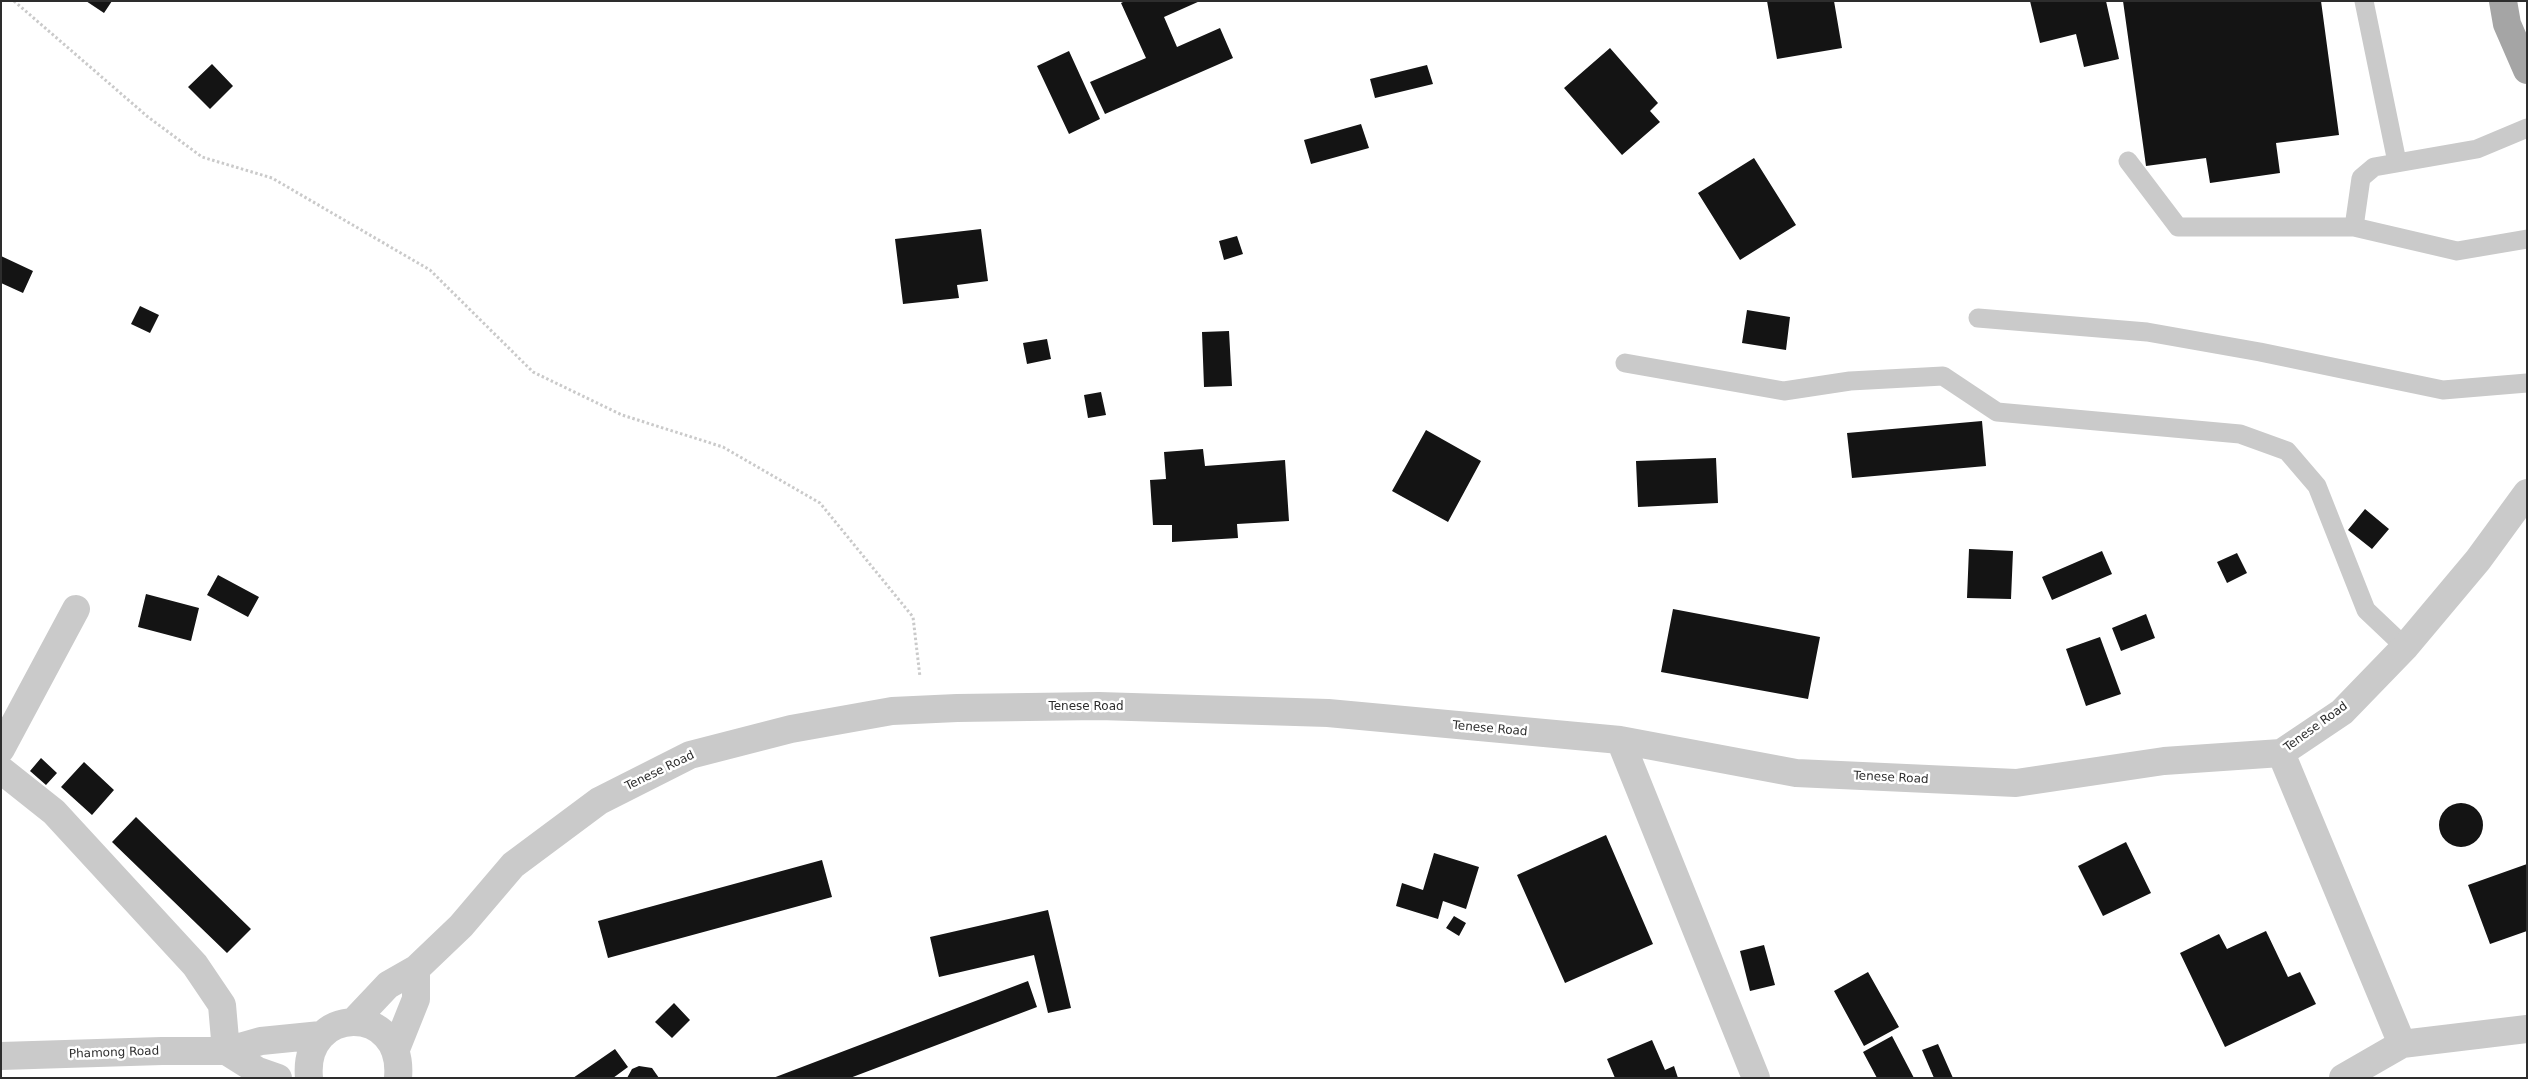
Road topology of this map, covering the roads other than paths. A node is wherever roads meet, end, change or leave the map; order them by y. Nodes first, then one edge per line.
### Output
1 (2364, 1) edge
2 (2503, 1) edge
3 (2527, 70) edge
4 (2527, 128) edge
5 (2128, 161) dead end
6 (2397, 162) junction
7 (2354, 227) junction
8 (2527, 238) edge
9 (1978, 318) dead end
10 (1625, 363) dead end
11 (2527, 383) edge
12 (2527, 493) edge
13 (76, 609) dead end
14 (2405, 648) junction
15 (1620, 740) junction
16 (1, 749) edge
17 (2282, 753) junction
18 (1, 770) edge
19 (416, 969) junction
20 (354, 1021) junction
21 (2527, 1029) edge
22 (320, 1035) junction
23 (2402, 1044) junction
24 (396, 1049) junction
25 (226, 1051) junction
26 (1, 1056) edge
27 (278, 1078) edge
28 (309, 1078) edge
29 (398, 1078) edge
30 (1756, 1078) edge
31 (2343, 1078) edge

1 - 6 lane
2 - 3 main road
4 - 6 lane
5 - 7 lane
6 - 7 lane
7 - 8 lane
9 - 11 lane
10 - 14 lane
12 - 14 street, Tenese Road
13 - 16 street
14 - 17 street, Tenese Road
15 - 17 street, Tenese Road
15 - 19 street, Tenese Road
15 - 30 street
17 - 23 street
18 - 25 street
19 - 20 street, Tenese Road
19 - 24 street
20 - 22 street
20 - 24 street
21 - 23 street
22 - 25 street, Phamong Road
22 - 28 street
23 - 31 street
24 - 29 street
25 - 26 street, Phamong Road
25 - 27 street

